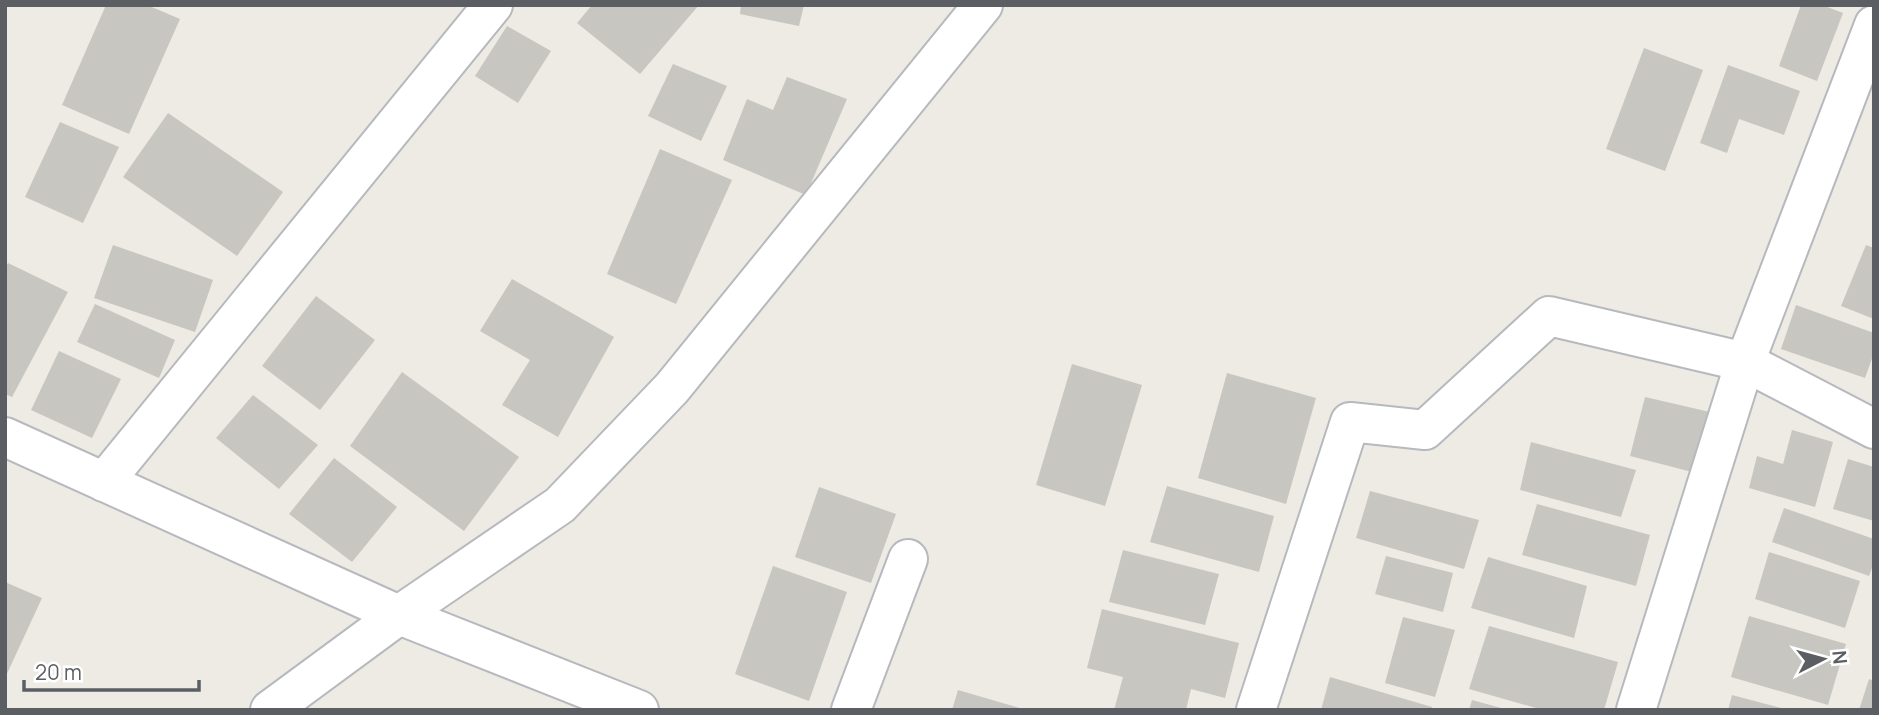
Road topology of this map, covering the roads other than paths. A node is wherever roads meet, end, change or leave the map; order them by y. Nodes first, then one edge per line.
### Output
1 (493, 5) edge
2 (983, 5) edge
3 (1874, 25) edge
4 (1745, 362) junction
5 (1874, 429) edge
6 (5, 437) edge
7 (104, 482) junction
8 (908, 559) dead end
9 (398, 614) junction
10 (270, 710) edge
11 (639, 710) edge
12 (851, 710) edge
13 (1256, 710) edge
14 (1636, 710) edge

1 - 7 street
2 - 9 street
3 - 4 street
4 - 5 street
4 - 13 street
4 - 14 street
6 - 7 street
7 - 9 street
8 - 12 street
9 - 10 street
9 - 11 street

